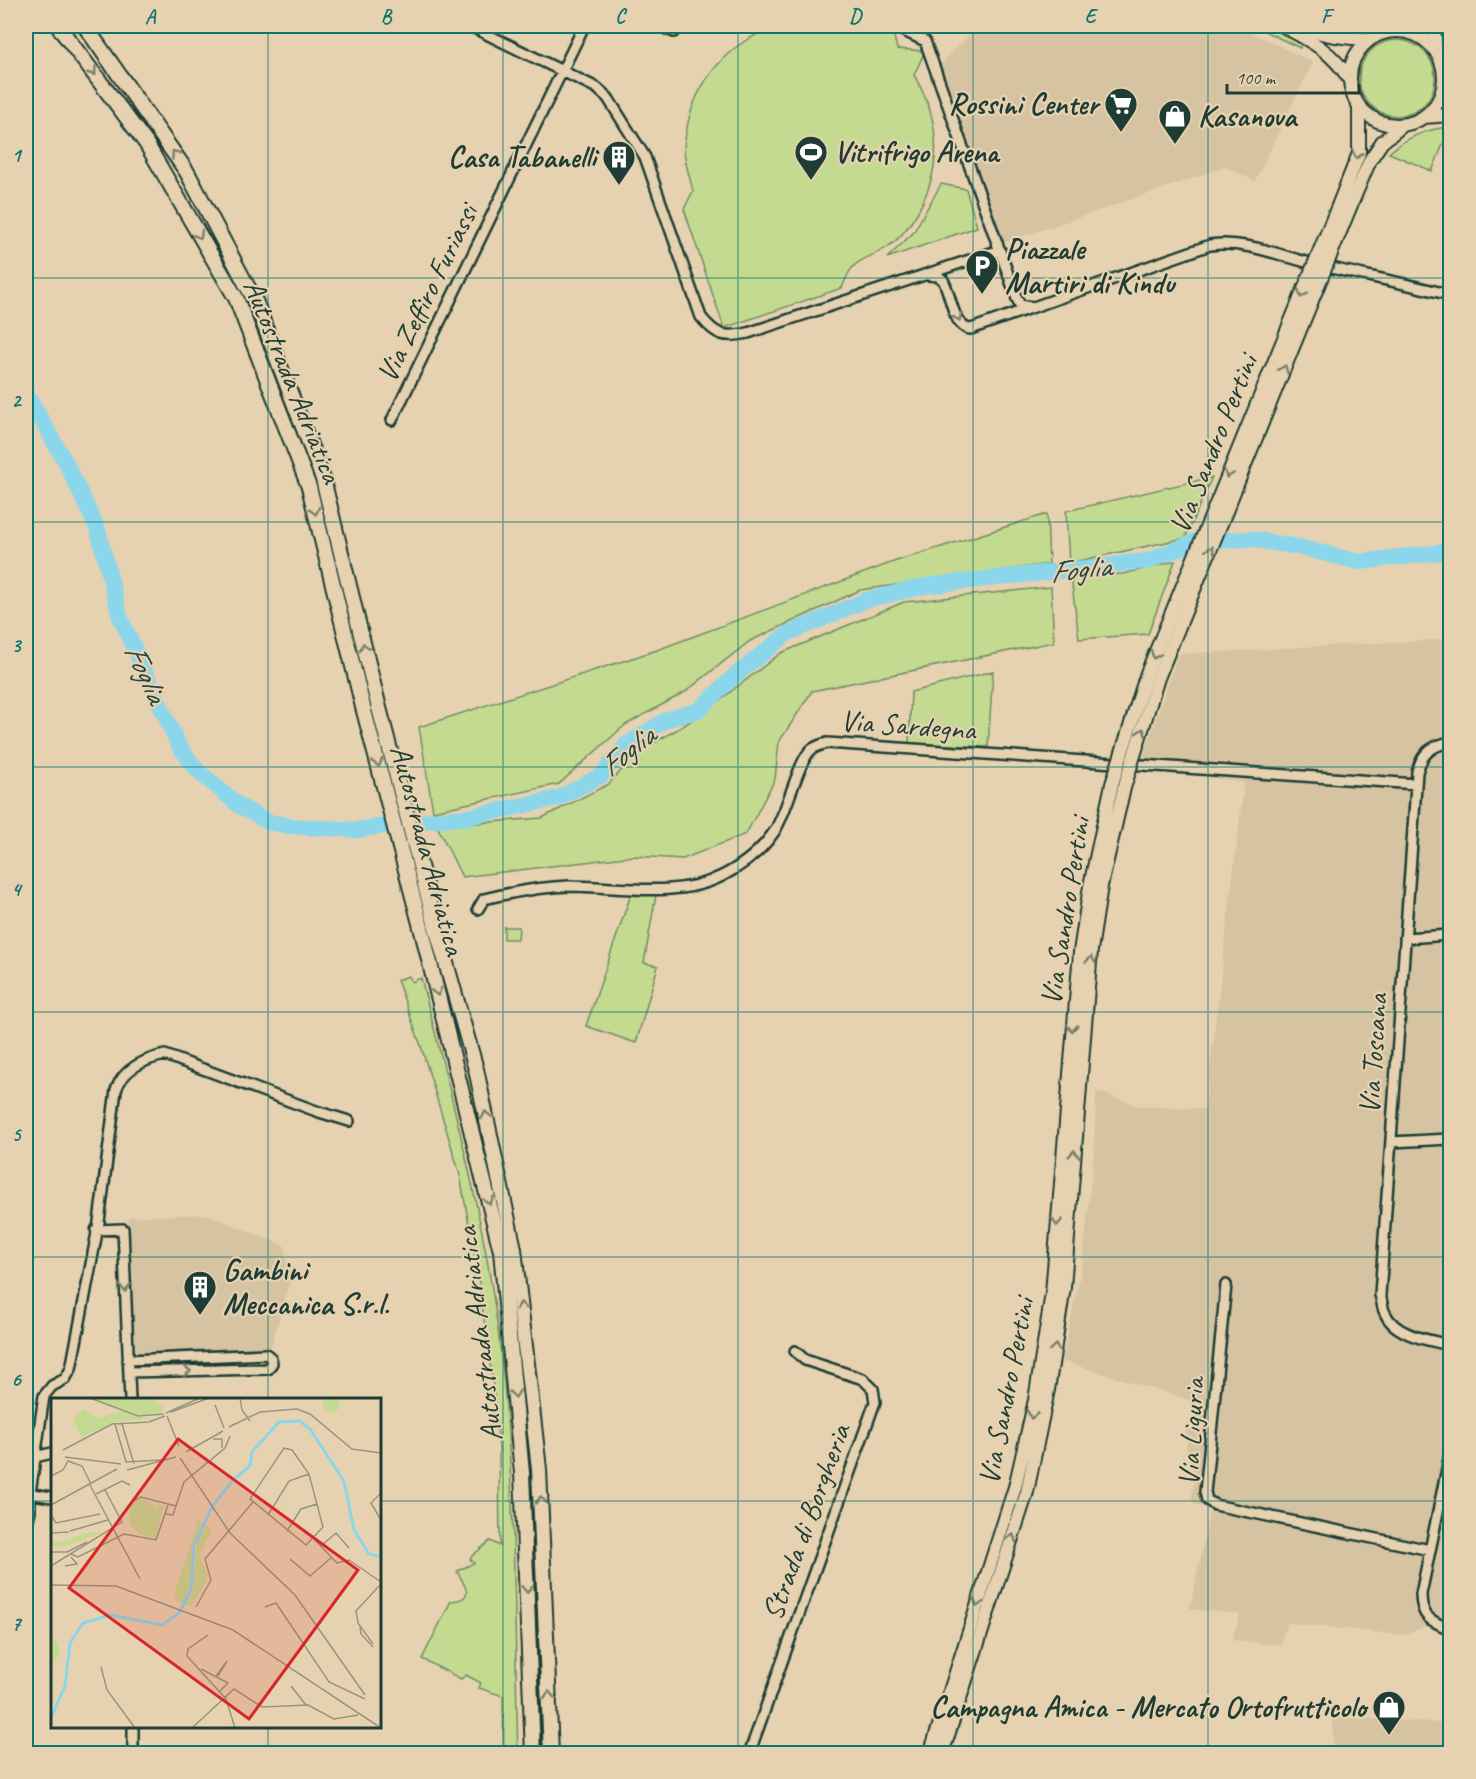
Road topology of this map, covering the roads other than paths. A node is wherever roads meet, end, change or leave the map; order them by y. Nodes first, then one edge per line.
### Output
1 (58, 26) edge
2 (85, 26) edge
3 (470, 26) edge
4 (584, 26) edge
5 (659, 26) edge
6 (677, 26) edge
7 (893, 26) edge
8 (1283, 26) edge
9 (1301, 26) edge
10 (1434, 26) edge
11 (1411, 29) edge
12 (1369, 39) junction
13 (1436, 50) junction
14 (562, 70) junction
15 (1349, 80) junction
16 (1448, 82) edge
17 (1359, 106) junction
18 (1450, 115) edge
19 (1424, 117) junction
20 (1403, 125) junction
21 (1345, 203) junction
22 (1000, 250) junction
23 (926, 275) junction
24 (1450, 295) edge
25 (1035, 308) junction
26 (392, 420) dead end
27 (1450, 742) edge
28 (1416, 784) junction
29 (1118, 786) junction
30 (478, 909) dead end
31 (430, 933) junction
32 (1450, 935) edge
33 (1405, 938) junction
34 (349, 1121) dead end
35 (1450, 1138) edge
36 (1391, 1142) junction
37 (96, 1230) junction
38 (1226, 1285) dead end
39 (1450, 1345) edge
40 (795, 1351) dead end
41 (128, 1360) junction
42 (129, 1372) junction
43 (130, 1398) edge
44 (51, 1453) edge
45 (1450, 1454) edge
46 (35, 1457) junction
47 (28, 1493) edge
48 (51, 1497) edge
49 (26, 1528) edge
50 (1430, 1550) junction
51 (1450, 1629) edge
52 (133, 1728) edge
53 (133, 1754) edge
54 (533, 1754) edge
55 (551, 1754) edge
56 (749, 1754) edge
57 (930, 1754) edge
58 (942, 1754) edge

1 -> 31 highway, Autostrada Adriatica
31 -> 2 highway, Autostrada Adriatica
3 - 14 street
4 - 14 street, Via Zeffiro Furiassi
5 - 6 street
7 - 22 street
8 - 15 main road
9 - 12 main road
10 - 13 main road
11 - 12 main road
11 - 13 main road
12 - 15 main road
13 - 16 main road
14 - 23 street
14 - 26 street, Via Zeffiro Furiassi
15 - 17 main road
16 - 19 main road
17 - 20 main road
17 -> 21 main road, Via Sandro Pertini
18 - 19 main road
19 - 20 main road
20 - 21 main road, Via Sandro Pertini
21 - 29 main road, Via Sandro Pertini, bridge
22 - 23 street
22 - 25 street
23 -> 25 street
24 - 25 street
27 - 28 street, Via Toscana
28 - 30 street, Via Sardegna
28 - 33 street, Via Toscana
29 -> 57 main road, Via Sandro Pertini
58 -> 29 main road, Via Sandro Pertini
31 -> 54 highway, Autostrada Adriatica
55 -> 31 highway, Autostrada Adriatica
32 - 33 street
33 - 36 street, Via Toscana
34 - 37 street
35 - 36 street
36 - 39 street, Via Toscana
37 -> 41 street
37 - 46 street
38 - 50 street, Via Liguria
40 - 56 street, Strada di Borgheria
41 - 42 street
42 -> 41 street
42 - 43 street
44 - 46 street
45 - 50 street
46 - 47 street
47 - 48 street
47 - 49 street
50 - 51 street
52 - 53 street

